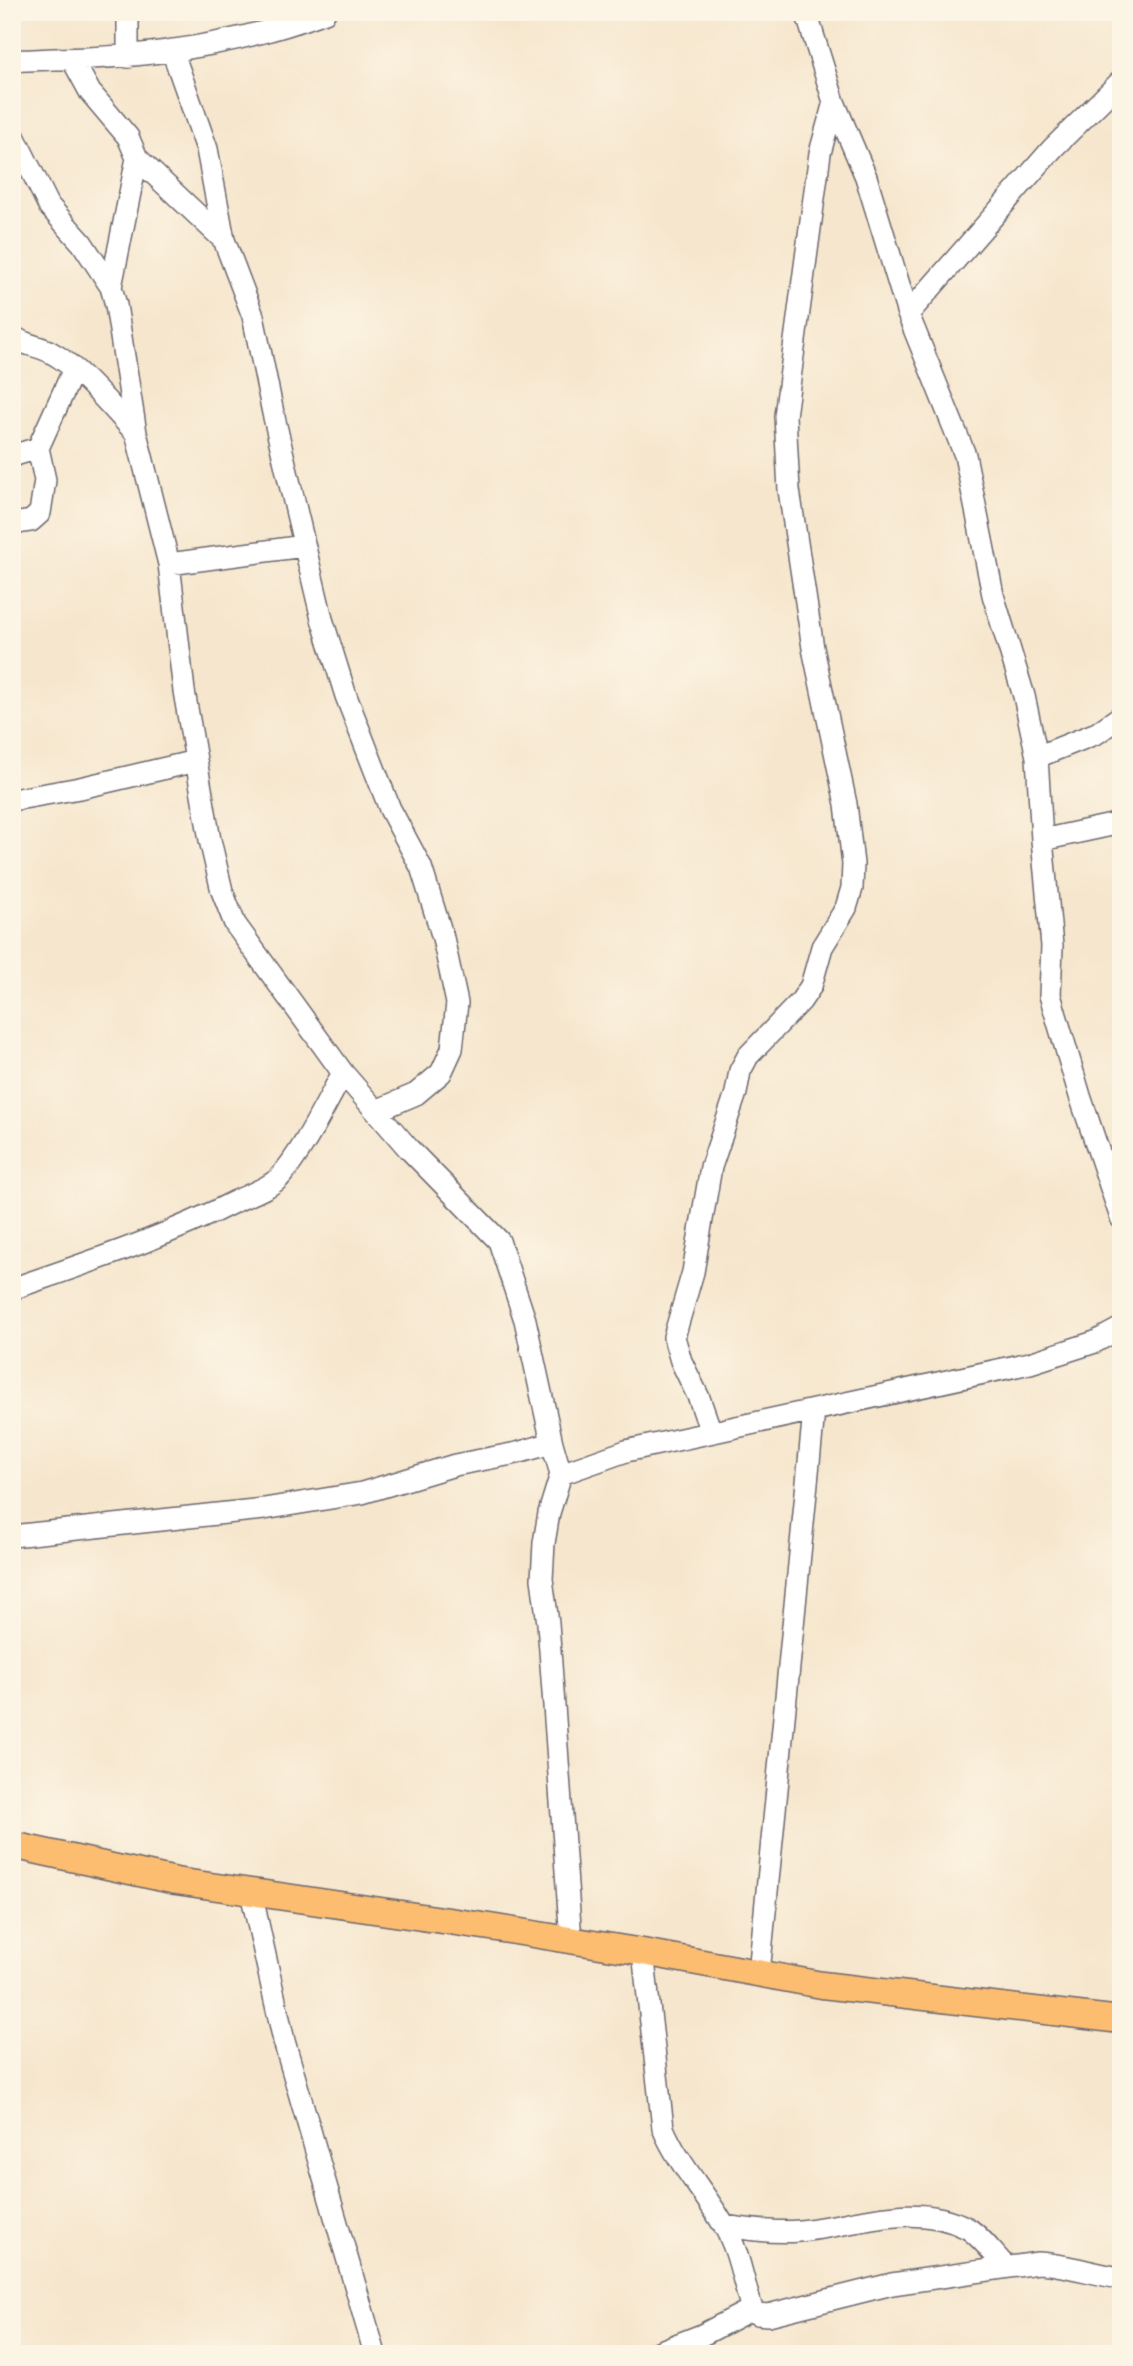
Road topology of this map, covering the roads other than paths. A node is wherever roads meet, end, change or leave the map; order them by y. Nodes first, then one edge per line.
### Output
1 (128, 12) edge
2 (325, 12) edge
3 (806, 12) edge
4 (172, 50) junction
5 (128, 57) junction
6 (72, 59) junction
7 (12, 60) edge
8 (1121, 81) edge
9 (834, 102) junction
10 (12, 132) edge
11 (137, 158) junction
12 (225, 240) junction
13 (111, 286) junction
14 (908, 314) junction
15 (12, 335) edge
16 (74, 369) junction
17 (136, 433) junction
18 (38, 448) junction
19 (12, 456) edge
20 (12, 524) edge
21 (304, 546) junction
22 (169, 564) junction
23 (1121, 716) edge
24 (1037, 757) junction
25 (196, 761) junction
26 (12, 800) edge
27 (1121, 823) edge
28 (1042, 840) junction
29 (343, 1073) junction
30 (376, 1111) junction
31 (1121, 1218) edge
32 (12, 1289) edge
33 (1121, 1328) edge
34 (814, 1411) junction
35 (710, 1432) junction
36 (552, 1443) junction
37 (561, 1474) junction
38 (12, 1536) edge
39 (12, 1846) edge
40 (251, 1892) junction
41 (571, 1941) junction
42 (643, 1952) junction
43 (759, 1973) junction
44 (1121, 2020) edge
45 (725, 2226) junction
46 (1004, 2266) junction
47 (1121, 2278) edge
48 (752, 2309) junction
49 (375, 2354) edge
50 (653, 2354) edge

1 - 5 street
2 - 4 street
3 - 9 street
4 - 5 street
4 - 12 street
5 - 6 street
6 - 7 street
6 - 11 street
8 - 14 street
9 - 14 street
9 - 35 street
10 - 13 street
11 - 12 street
11 - 13 street
12 - 21 street
13 - 17 street
14 - 24 street
15 - 16 street
16 - 17 street
16 - 18 street
17 - 22 street
18 - 19 street
18 - 20 street
21 - 22 street
21 - 30 street
22 - 25 street
23 - 24 street
24 - 28 street
25 - 26 street
25 - 29 street
27 - 28 street
28 - 31 street
29 - 30 street
29 - 32 street
30 - 36 street
33 - 34 street
34 - 35 street
34 - 43 street
35 - 37 street
36 - 37 street
36 - 38 street
37 - 41 street
39 - 40 main road
40 - 41 main road
40 - 49 street
41 - 42 main road
42 - 43 main road
42 - 45 street
43 - 44 main road
45 - 46 street
45 - 48 street
46 - 47 street
46 - 48 street
48 - 50 street

